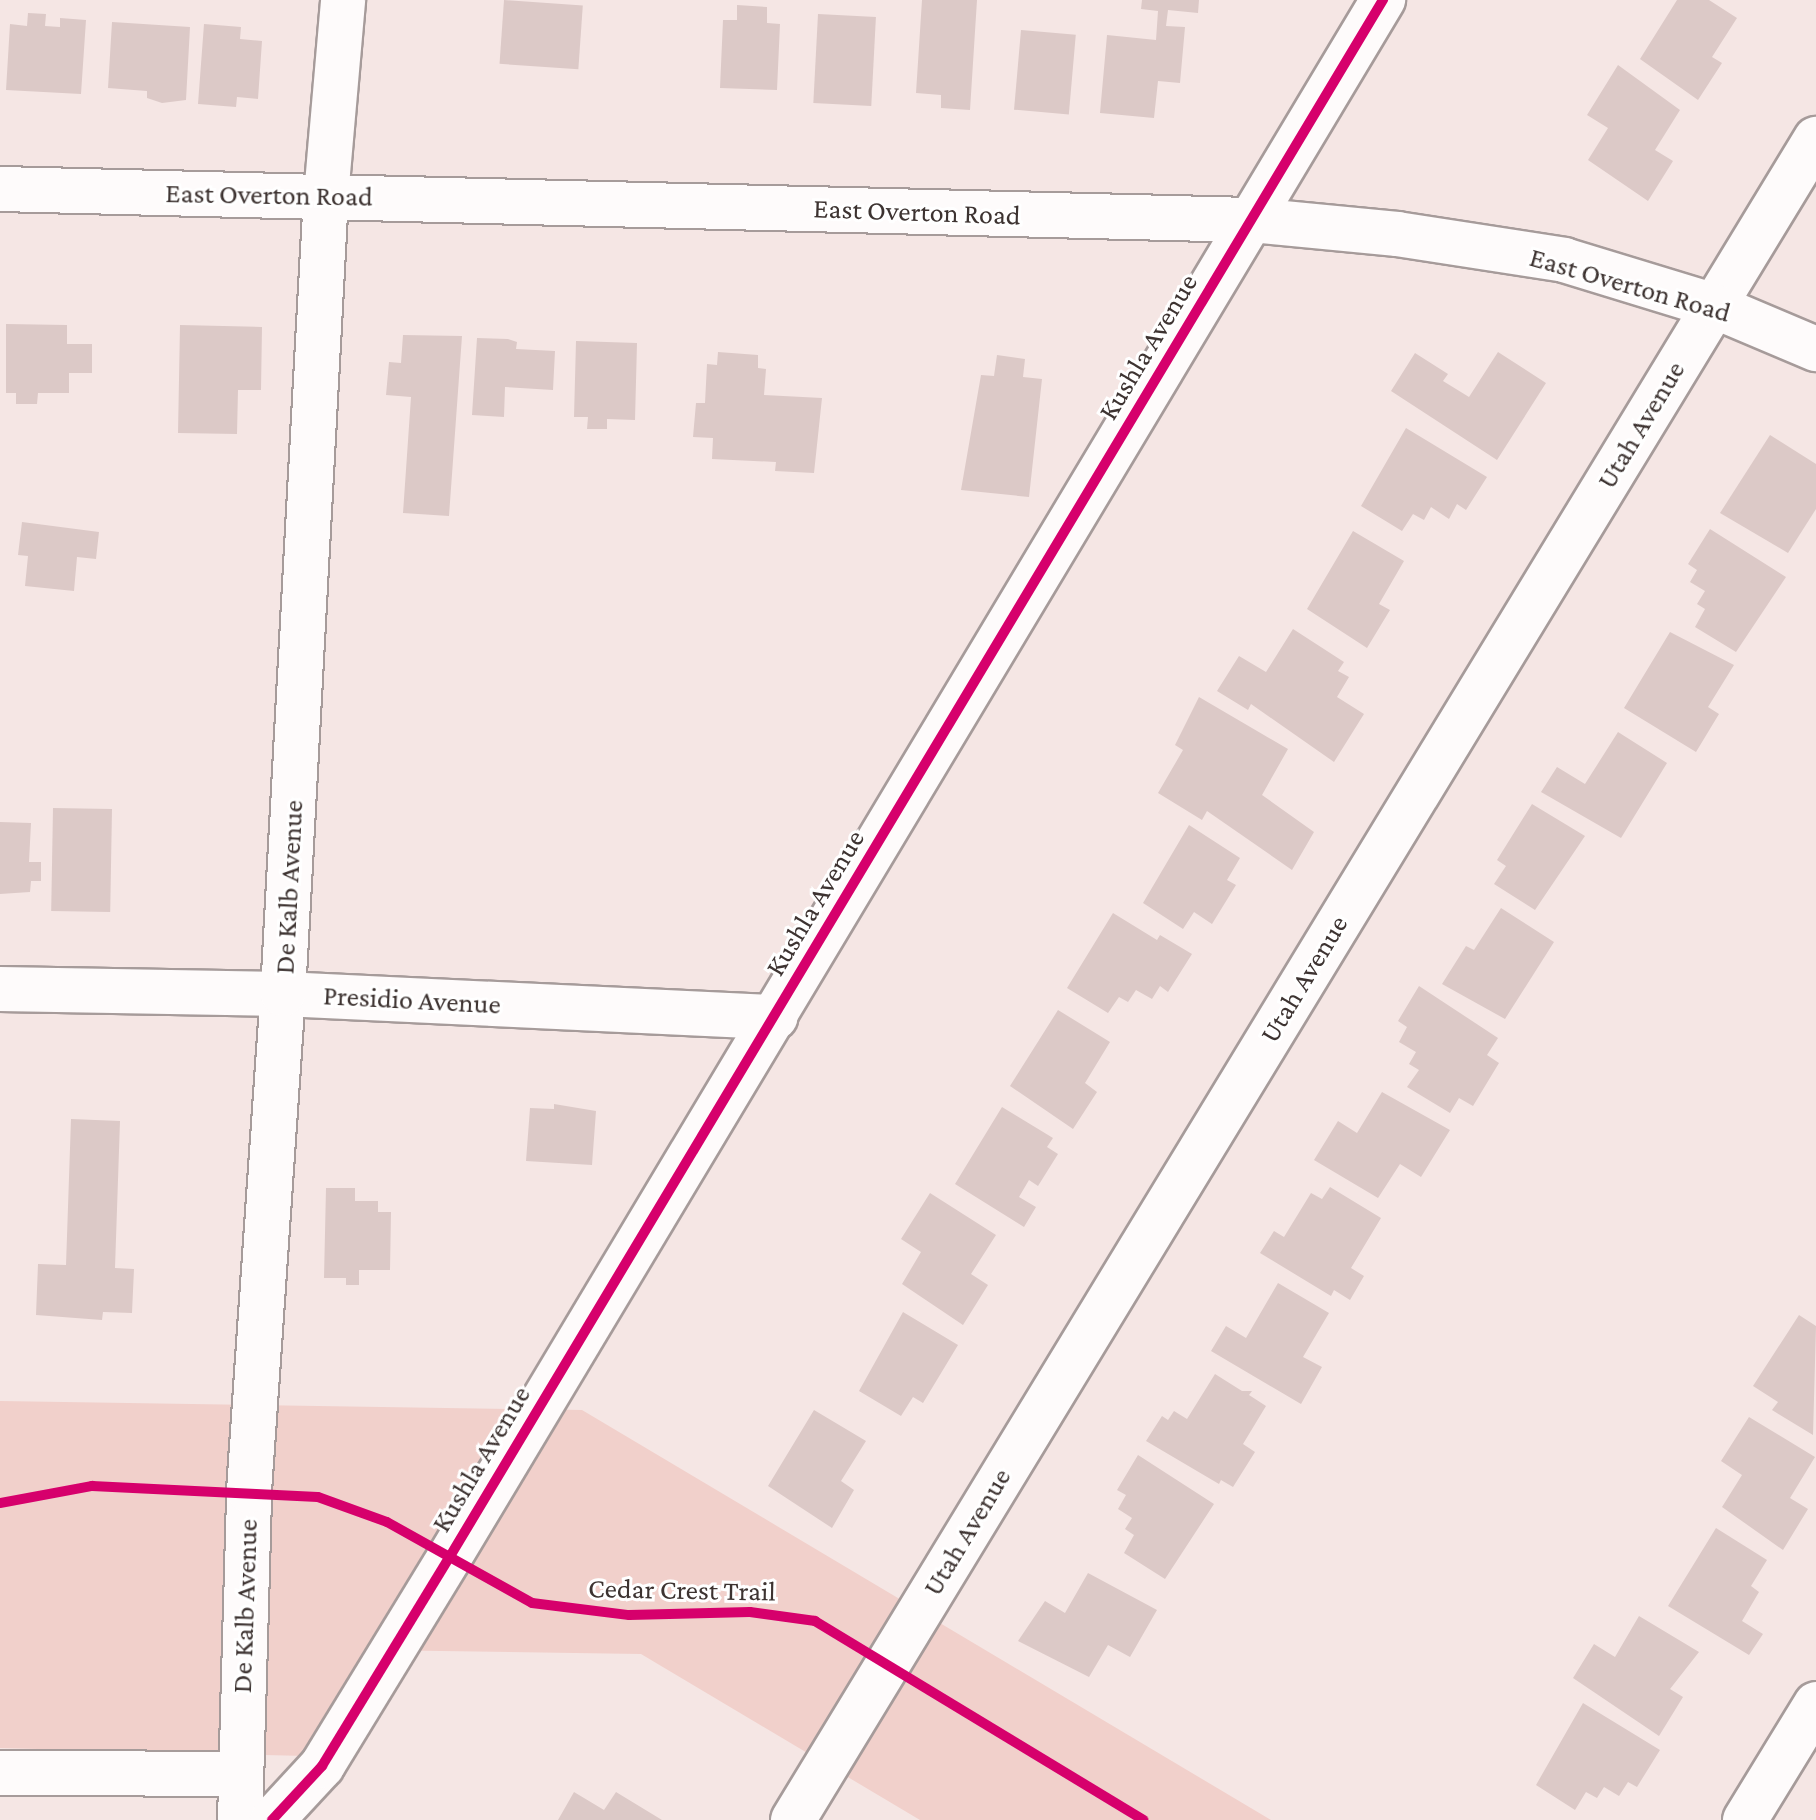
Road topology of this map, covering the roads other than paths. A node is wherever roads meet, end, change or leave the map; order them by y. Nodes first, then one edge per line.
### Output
1 (343, 0) edge
2 (1383, 0) edge
3 (1816, 139) edge
4 (0, 189) edge
5 (326, 196) junction
6 (1252, 220) junction
7 (1714, 306) junction
8 (1816, 349) edge
9 (0, 989) edge
10 (283, 994) junction
11 (775, 1017) junction
12 (1816, 1704) edge
13 (0, 1773) edge
14 (239, 1774) junction
15 (240, 1820) edge
16 (272, 1820) edge
17 (793, 1820) edge
18 (1745, 1820) edge

1 - 5 street, De Kalb Avenue
2 - 6 street, Kushla Avenue
3 - 7 street, Utah Avenue
4 - 5 street, East Overton Road
5 - 6 street, East Overton Road
5 - 10 street, De Kalb Avenue
6 - 7 street, East Overton Road
6 - 11 street, Kushla Avenue
7 - 8 street, East Overton Road
7 - 17 street, Utah Avenue
9 - 10 street, Presidio Avenue
10 - 11 street, Presidio Avenue
10 - 14 street, De Kalb Avenue
11 - 16 street, Kushla Avenue
12 - 18 street
13 - 14 street
14 - 15 street, De Kalb Avenue

